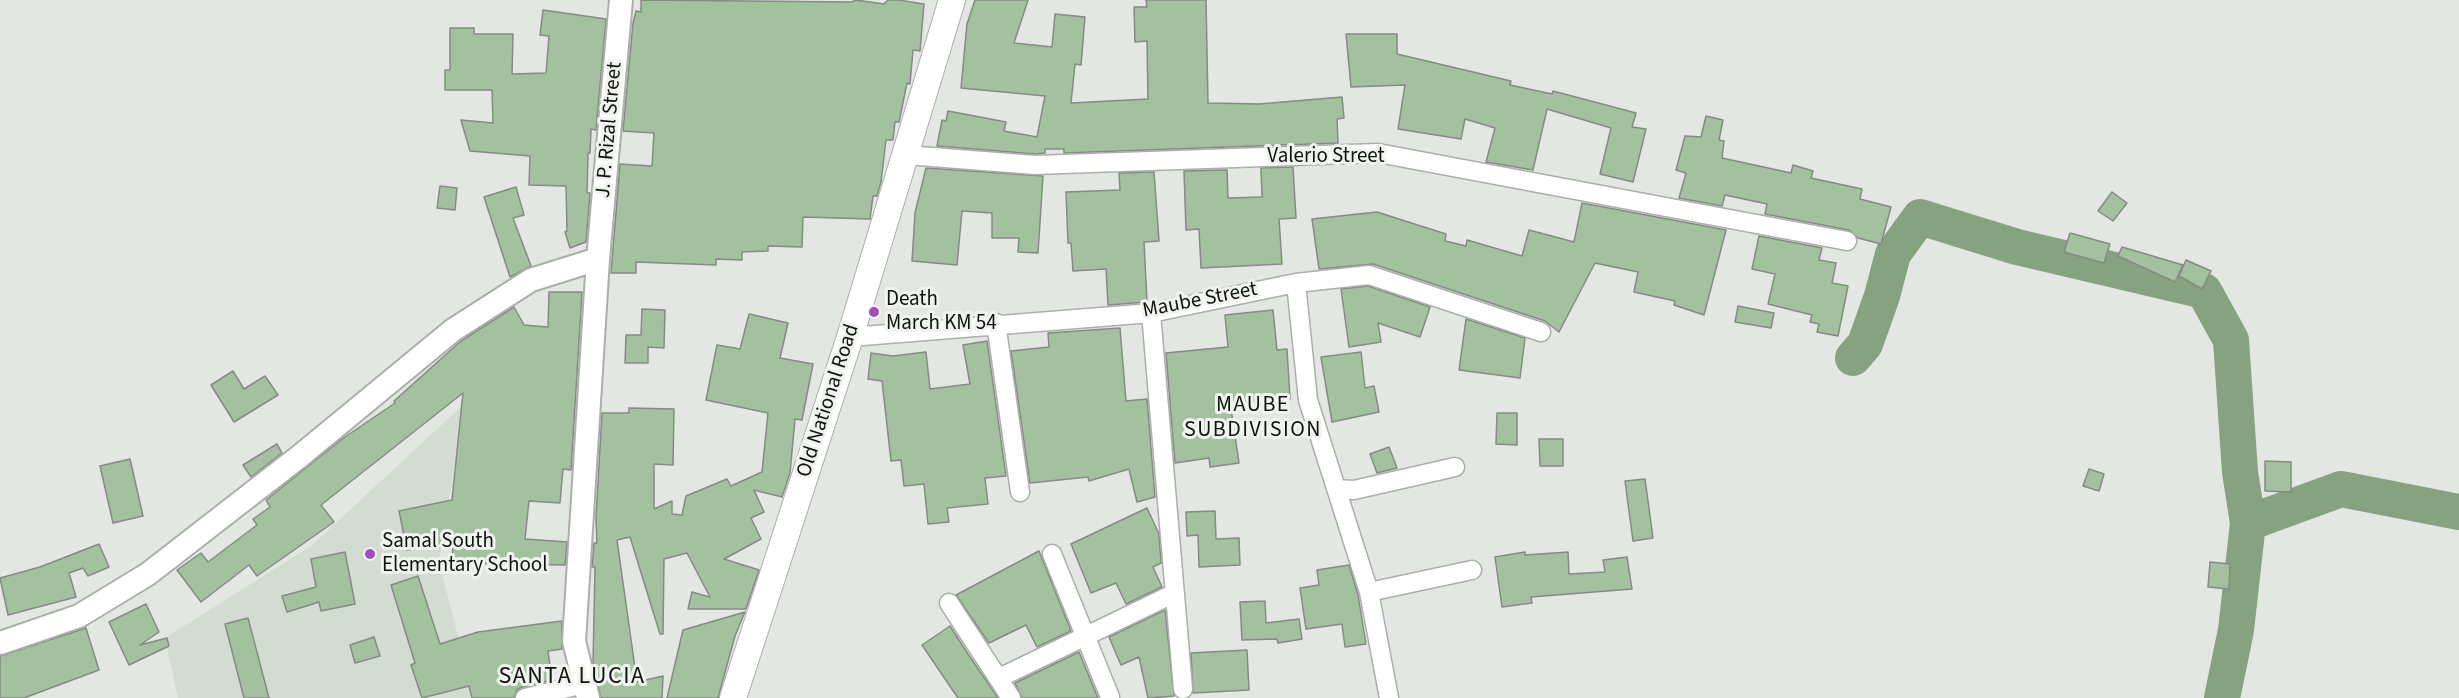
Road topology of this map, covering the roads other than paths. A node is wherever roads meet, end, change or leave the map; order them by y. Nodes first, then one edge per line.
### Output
1 (621, 0) edge
2 (952, 0) edge
3 (906, 155) junction
4 (1847, 241) dead end
5 (598, 259) junction
6 (1296, 283) junction
7 (1151, 313) junction
8 (996, 323) junction
9 (1541, 332) dead end
10 (850, 337) junction
11 (1455, 467) dead end
12 (1336, 489) junction
13 (1020, 492) dead end
14 (1052, 554) dead end
15 (1472, 570) dead end
16 (1370, 592) junction
17 (1175, 593) junction
18 (949, 603) dead end
19 (1085, 635) junction
20 (0, 643) edge
21 (999, 678) junction
22 (1183, 689) dead end
23 (586, 691) edge
24 (1110, 697) edge
25 (525, 698) edge
26 (733, 698) edge
27 (1011, 698) edge
28 (1389, 698) edge

1 - 5 street, J. P. Rizal Street
2 - 3 main road, Old National Road
3 - 4 street, Valerio Street
3 - 10 main road, Old National Road
5 - 20 street
5 - 23 street, J. P. Rizal Street
6 - 7 street, Maube Street
6 - 9 street, Maube Street
6 - 12 street
7 - 8 street, Maube Street
7 - 17 street
8 - 10 street, Maube Street
8 - 13 street
10 - 26 main road, Old National Road
11 - 12 street
12 - 16 street
14 - 19 street
15 - 16 street
16 - 28 street
17 - 19 street
17 - 22 street
18 - 21 street
19 - 21 street
19 - 24 street
21 - 27 street
23 - 25 street

